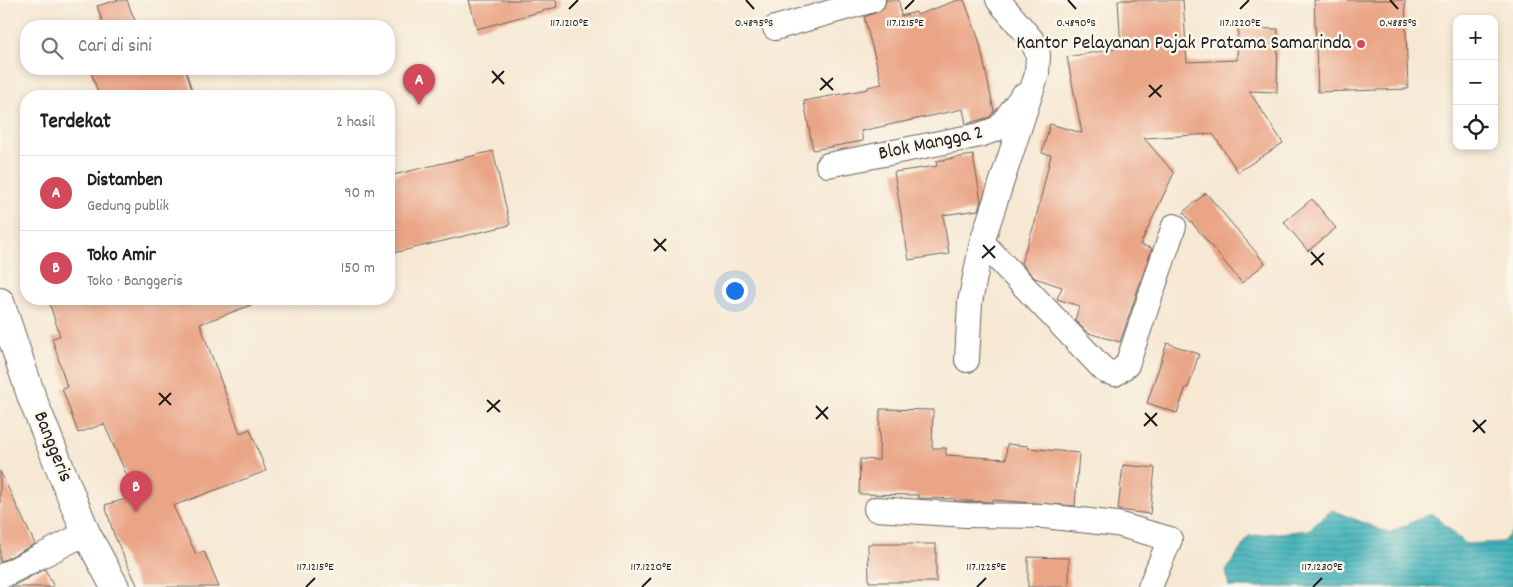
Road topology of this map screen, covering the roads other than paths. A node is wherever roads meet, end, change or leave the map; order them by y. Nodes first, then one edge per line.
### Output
1 (874, 0) edge
2 (998, 0) edge
3 (775, 28) dead end
4 (1036, 74) junction
5 (828, 165) dead end
6 (1174, 226) dead end
7 (982, 242) junction
8 (0, 302) edge
9 (967, 360) dead end
10 (876, 509) dead end
11 (86, 533) junction
12 (0, 578) edge
13 (115, 587) edge
14 (1150, 587) edge

1 - 3 street
2 - 4 street
4 - 5 street, Blok Mangga 2
4 - 7 street
6 - 7 street
7 - 9 street
8 - 11 street, Banggeris
10 - 14 street
11 - 12 street
11 - 13 street, Banggeris

